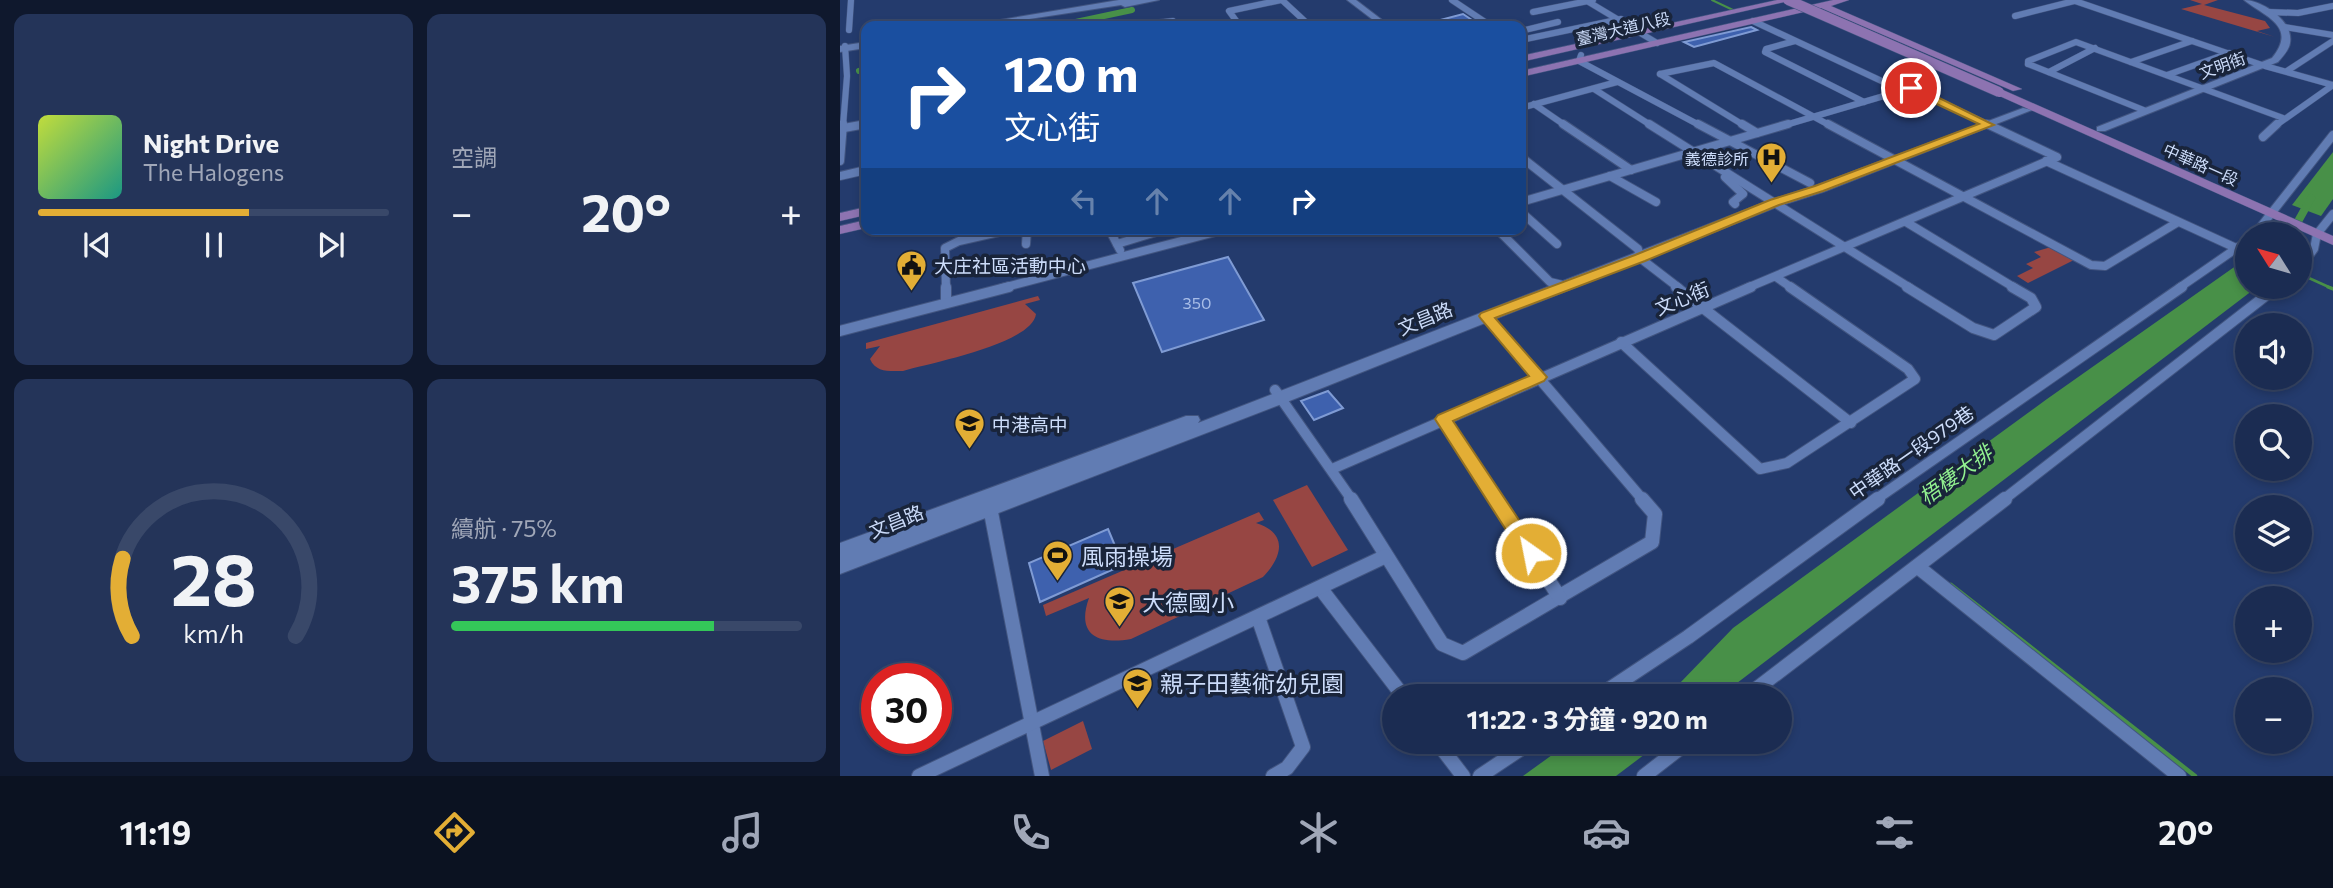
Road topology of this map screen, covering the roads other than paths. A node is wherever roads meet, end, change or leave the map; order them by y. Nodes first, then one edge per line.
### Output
1 (851, 0) edge
2 (1135, 0) edge
3 (1155, 0) edge
4 (1282, 0) edge
5 (1351, 0) edge
6 (1361, 0) edge
7 (1452, 0) edge
8 (1845, 0) edge
9 (2075, 0) edge
10 (2248, 0) edge
11 (2321, 0) edge
12 (1590, 1) edge
13 (1800, 2) edge
14 (2333, 6) edge
15 (1532, 12) dead end
16 (2269, 12) junction
17 (2015, 16) dead end
18 (1621, 19) junction
19 (1000, 21) edge
20 (1019, 21) edge
21 (1236, 21) edge
22 (1305, 21) edge
23 (1379, 21) edge
24 (1389, 21) edge
25 (1484, 21) edge
26 (1753, 21) junction
27 (1558, 22) dead end
28 (2284, 27) junction
29 (849, 30) dead end
30 (1526, 30) edge
31 (2333, 35) edge
32 (1648, 38) junction
33 (1526, 39) edge
34 (1795, 41) junction
35 (2192, 41) junction
36 (2333, 41) edge
37 (861, 45) edge
38 (842, 48) edge
39 (2095, 48) junction
40 (2229, 53) junction
41 (1580, 58) junction
42 (2132, 62) junction
43 (1526, 66) edge
44 (1526, 66) edge
45 (2265, 66) junction
46 (2287, 71) junction
47 (2049, 72) junction
48 (2167, 75) junction
49 (1617, 82) junction
50 (1594, 89) junction
51 (2203, 89) junction
52 (1907, 90) junction
53 (1864, 102) junction
54 (1534, 104) junction
55 (1526, 106) edge
56 (2022, 108) junction
57 (2146, 111) junction
58 (1815, 117) junction
59 (2061, 117) junction
60 (2283, 118) junction
61 (1983, 122) junction
62 (861, 125) edge
63 (844, 128) junction
64 (2101, 129) junction
65 (1757, 133) junction
66 (2333, 135) edge
67 (2263, 137) dead end
68 (1729, 142) junction
69 (1696, 151) junction
70 (1888, 158) junction
71 (840, 161) edge
72 (1526, 161) edge
73 (2046, 161) junction
74 (1631, 170) junction
75 (861, 171) edge
76 (840, 176) edge
77 (1610, 176) junction
78 (1725, 177) dead end
79 (1810, 183) junction
80 (1562, 190) junction
81 (1965, 197) junction
82 (1772, 200) junction
83 (1526, 201) edge
84 (1656, 202) dead end
85 (1735, 204) dead end
86 (861, 205) edge
87 (840, 210) edge
88 (861, 212) edge
89 (2278, 212) junction
90 (2333, 214) edge
91 (1526, 216) edge
92 (840, 217) edge
93 (861, 218) edge
94 (1906, 222) junction
95 (2178, 222) junction
96 (2268, 222) edge
97 (840, 223) edge
98 (861, 225) edge
99 (840, 230) edge
100 (2325, 231) edge
101 (986, 235) edge
102 (1027, 235) edge
103 (1112, 235) edge
104 (1146, 235) edge
105 (1204, 235) edge
106 (1504, 235) edge
107 (2333, 241) edge
108 (2235, 242) edge
109 (1026, 244) dead end
110 (1117, 244) junction
111 (1557, 244) dead end
112 (1844, 248) junction
113 (2235, 250) edge
114 (2312, 252) edge
115 (1639, 253) junction
116 (1123, 256) junction
117 (1776, 277) junction
118 (1558, 284) junction
119 (2262, 299) edge
120 (946, 302) junction
121 (1705, 308) junction
122 (1486, 316) junction
123 (840, 331) edge
124 (1622, 342) junction
125 (1539, 377) junction
126 (1278, 394) junction
127 (1444, 419) junction
128 (1851, 423) junction
129 (1332, 469) junction
130 (989, 501) junction
131 (840, 551) edge
132 (1385, 556) junction
133 (840, 566) edge
134 (1918, 567) junction
135 (1321, 589) junction
136 (1560, 598) junction
137 (1258, 617) junction
138 (1394, 684) edge
139 (1617, 684) edge
140 (1763, 684) edge
141 (1032, 723) junction
142 (1446, 754) edge
143 (1513, 754) edge
144 (1672, 754) edge
145 (919, 776) edge
146 (1042, 776) edge
147 (1273, 776) edge
148 (1463, 776) edge
149 (1480, 776) edge
150 (1644, 776) edge
151 (2179, 776) edge

1 - 29 street
2 - 19 street
3 - 20 street
4 - 21 street
4 - 22 street
5 - 23 street
6 - 24 street
7 - 25 street
8 - 13 main road, 臺灣大道八段
9 - 17 street
9 - 35 street
10 - 16 street
11 - 14 street
12 - 15 street
12 - 18 street
13 - 26 main road, 臺灣大道八段
13 - 32 main road, 臺灣大道八段
13 - 56 main road, 中華路一段
13 - 59 main road, 中華路一段, bridge
13 - 59 main road, 中華路一段
14 - 16 street
16 - 28 street
18 - 32 street
18 - 33 street
26 - 32 main road, 臺灣大道八段
26 - 34 street
27 - 30 street
28 - 31 street
28 - 45 street, 文明街
32 - 41 main road, 臺灣大道八段
32 - 43 main road, 臺灣大道八段
34 - 52 street
34 - 53 street
35 - 40 street
35 - 42 street
36 - 46 street
37 - 38 street
38 - 63 street
39 - 42 street
39 - 47 street
39 - 47 street
40 - 45 street
40 - 48 street
41 - 44 main road, 臺灣大道八段
41 - 49 street
42 - 48 street
45 - 46 street
45 - 51 street, 文明街
46 - 60 street
47 - 57 street
48 - 51 street
49 - 50 street
49 - 68 street
50 - 54 street
50 - 69 street
51 - 57 street, 文明街
51 - 60 street
52 - 53 street
52 - 61 street
53 - 58 street
54 - 55 street
54 - 74 street
56 - 59 main road, 中華路一段
56 - 61 street, 文昌路
57 - 64 street, 文明街
58 - 65 street
58 - 65 street
58 - 70 street
59 - 64 main road, 中華路一段
59 - 89 main road, 中華路一段
60 - 67 street
61 - 70 street, 文昌路
61 - 73 street
62 - 63 street
63 - 71 street
64 - 89 main road, 中華路一段
65 - 68 street
66 - 89 street
68 - 69 street
68 - 79 street
69 - 74 street
69 - 82 street
70 - 79 street, 文昌路
70 - 81 street
70 - 82 street, 文昌路
72 - 80 street
73 - 81 street, 文心街
73 - 95 street
74 - 77 street
75 - 76 street
77 - 80 street
77 - 84 street
78 - 85 street
79 - 82 street, 文昌路
80 - 83 street
80 - 115 street
81 - 94 street, 文心街
81 - 95 street
82 - 112 street
82 - 115 street, 文昌路
86 - 87 main road
88 - 92 main road
89 - 96 street
89 - 100 main road, 中華路一段
90 - 100 street
91 - 111 street
93 - 97 main road
94 - 112 street, 文心街
94 - 112 street
95 - 108 street
98 - 99 main road
100 - 107 main road, 中華路一段
100 - 114 street
101 - 120 street
102 - 109 street
103 - 110 street
104 - 110 street
105 - 116 street
106 - 118 street
110 - 116 street
112 - 117 street, 文心街
113 - 139 street, 中華路一段979巷
115 - 118 street, 文昌路
115 - 121 street
116 - 120 street
117 - 121 street, 文心街
117 - 128 street
118 - 122 street, 文昌路
118 - 126 street, 文昌路
119 - 134 street
120 - 123 street
121 - 124 street, 文心街
121 - 128 street
122 - 125 street
122 - 126 street, 文昌路
124 - 125 street, 文心街
124 - 128 street
125 - 127 street, 文心街
125 - 136 street
126 - 129 street
126 - 130 street, 文昌路
127 - 129 street, 文心街
127 - 136 street
129 - 132 street
130 - 131 street, 文昌路
130 - 133 street, 文昌路
130 - 141 street
132 - 135 street
132 - 136 street
134 - 140 street
134 - 151 street
135 - 137 street
135 - 138 street
137 - 141 street
137 - 147 street
141 - 145 street
141 - 146 street
142 - 148 street
143 - 149 street
144 - 150 street

